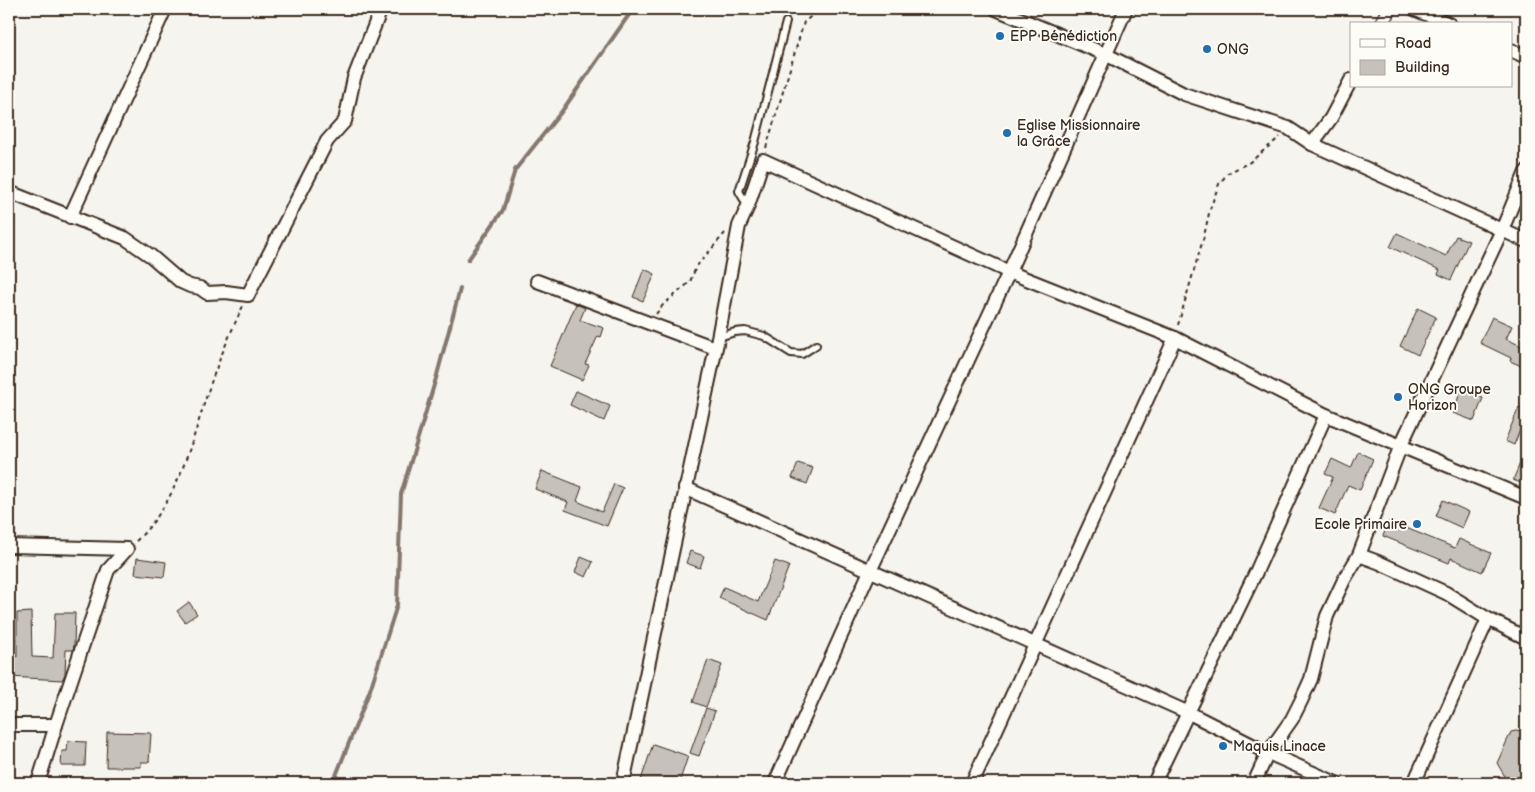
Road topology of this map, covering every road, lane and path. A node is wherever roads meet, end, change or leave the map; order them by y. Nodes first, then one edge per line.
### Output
1 (166, 9) edge
2 (381, 9) edge
3 (820, 9) edge
4 (996, 9) edge
5 (1126, 9) edge
6 (1390, 9) edge
7 (1414, 9) edge
8 (786, 22) dead end
9 (1383, 22) edge
10 (1444, 22) edge
11 (1512, 50) edge
12 (1105, 54) junction
13 (1526, 57) edge
14 (1350, 82) edge
15 (1288, 128) junction
16 (1312, 144) junction
17 (763, 160) junction
18 (1526, 172) edge
19 (9, 192) edge
20 (748, 206) junction
21 (70, 216) junction
22 (739, 226) junction
23 (1502, 230) junction
24 (1526, 241) edge
25 (1009, 272) junction
26 (537, 281) dead end
27 (248, 295) junction
28 (649, 324) junction
29 (1175, 338) junction
30 (716, 343) junction
31 (816, 345) dead end
32 (1326, 415) junction
33 (1401, 445) junction
34 (685, 488) junction
35 (1526, 498) edge
36 (9, 546) edge
37 (127, 549) junction
38 (1359, 556) junction
39 (870, 570) junction
40 (1488, 619) junction
41 (1526, 638) edge
42 (1035, 643) junction
43 (1189, 713) junction
44 (56, 724) junction
45 (9, 725) edge
46 (1268, 753) junction
47 (38, 783) edge
48 (623, 783) edge
49 (775, 783) edge
50 (972, 783) edge
51 (1154, 783) edge
52 (1254, 783) edge
53 (1336, 783) edge
54 (1414, 783) edge

1 - 21 street
2 - 27 street
3 - 17 path
4 - 12 street
5 - 12 street
6 - 9 street
7 - 10 street
8 - 20 lane
11 - 13 street
12 - 15 street
12 - 25 street
14 - 16 street
15 - 16 street
15 - 29 path
16 - 23 street
17 - 20 street
17 - 25 street
18 - 23 street
19 - 21 street
20 - 22 street
21 - 27 street
22 - 28 path
22 - 30 street
23 - 24 street
23 - 33 street
25 - 29 street
25 - 39 street
26 - 28 street
27 - 37 path
28 - 30 street
29 - 32 street
29 - 42 street
30 - 31 lane
30 - 34 street
32 - 33 street
32 - 43 street
33 - 35 street
33 - 38 street
34 - 39 street
34 - 48 street
36 - 37 street
37 - 44 street
38 - 40 street
38 - 46 street
39 - 42 street
39 - 49 street
40 - 41 street
40 - 54 street
42 - 43 street
42 - 50 street
43 - 46 street
43 - 51 street
44 - 45 street
44 - 47 street
46 - 52 street
46 - 53 street

